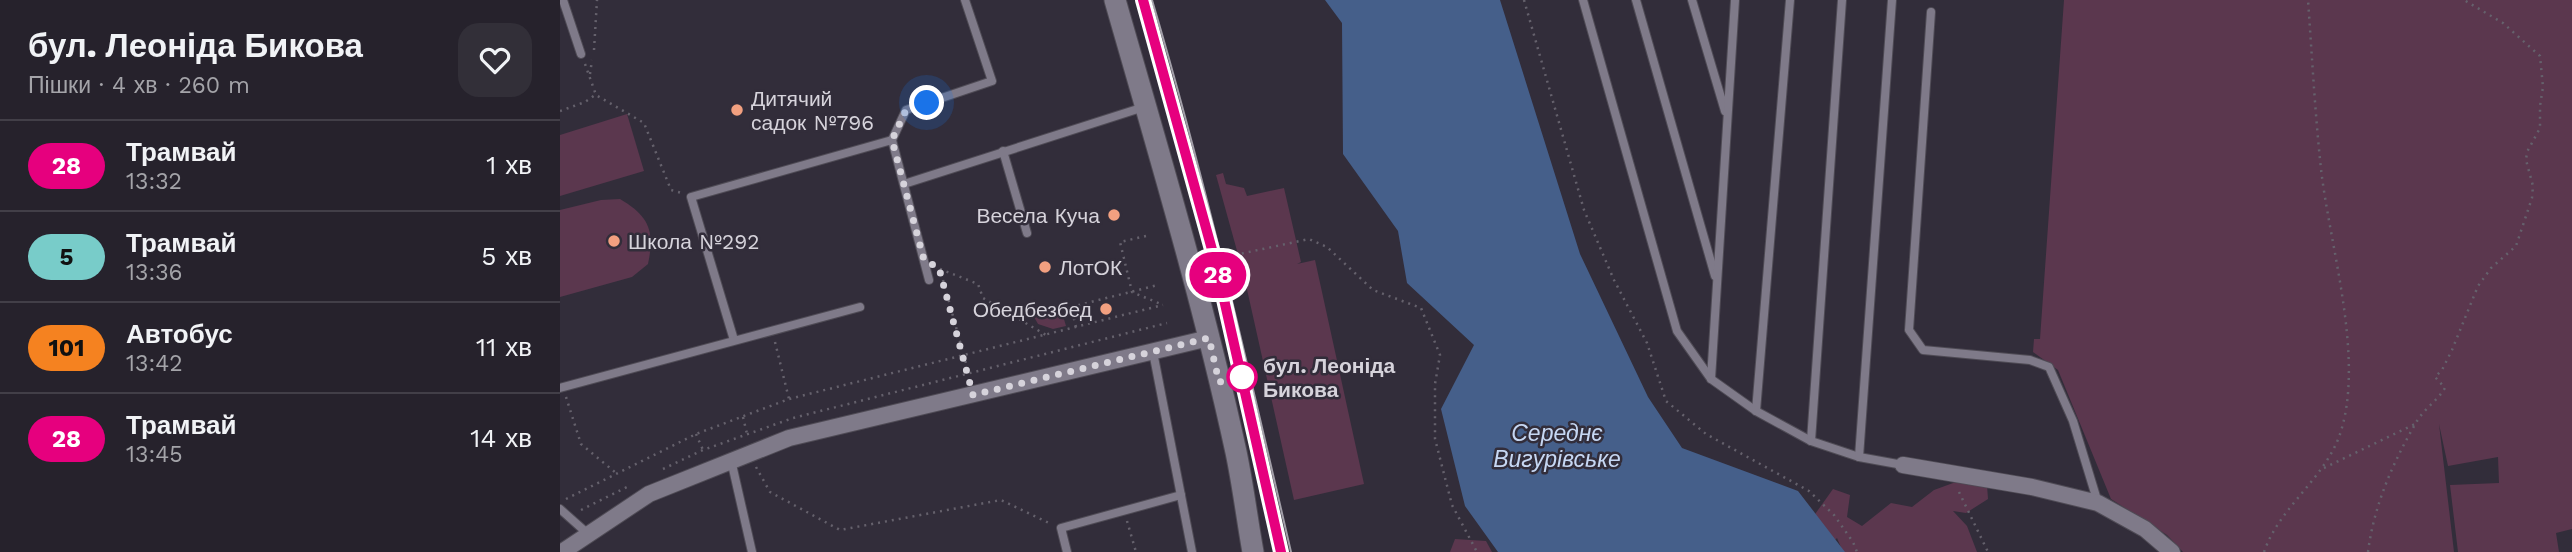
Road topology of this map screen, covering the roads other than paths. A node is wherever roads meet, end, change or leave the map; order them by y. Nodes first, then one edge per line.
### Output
1 (563, 0) edge
2 (965, 0) edge
3 (1115, 0) edge
4 (1583, 0) edge
5 (1636, 0) edge
6 (1692, 0) edge
7 (1735, 0) edge
8 (1790, 0) edge
9 (1842, 0) edge
10 (1892, 0) edge
11 (1931, 12) dead end
12 (581, 54) road end
13 (1145, 107) junction
14 (1727, 119) junction
15 (892, 140) junction
16 (1003, 151) junction
17 (904, 184) junction
18 (1027, 233) dead end
19 (929, 280) dead end
20 (1717, 283) junction
21 (860, 307) dead end
22 (1209, 338) junction
23 (734, 340) junction
24 (1153, 352) junction
25 (1711, 379) junction
26 (561, 387) edge
27 (1756, 411) junction
28 (1811, 442) junction
29 (1859, 457) junction
30 (731, 460) junction
31 (1903, 464) joint
32 (1181, 495) junction
33 (2098, 503) junction
34 (560, 507) edge
35 (587, 533) junction
36 (562, 552) edge
37 (752, 552) edge
38 (1067, 552) edge
39 (1192, 552) edge
40 (1253, 552) edge
41 (2172, 552) edge

1 - 12 lane
2 - 15 lane
3 - 13 street
4 - 25 lane
5 - 20 lane
6 - 14 lane
7 - 14 lane
8 - 27 lane
9 - 28 lane
10 - 29 lane
11 - 33 lane
13 - 16 lane
13 - 22 street
14 - 20 lane
15 - 17 lane
15 - 23 lane
16 - 17 lane
16 - 18 lane
17 - 19 lane
20 - 25 lane
21 - 23 lane
22 - 24 street
22 - 40 street
23 - 26 lane
24 - 30 street
24 - 32 lane
25 - 27 lane
27 - 28 lane
28 - 29 lane
29 - 31 lane
30 - 35 street
30 - 37 lane
31 - 33 street
32 - 38 lane
32 - 39 lane
33 - 41 street
34 - 35 lane
35 - 36 street

